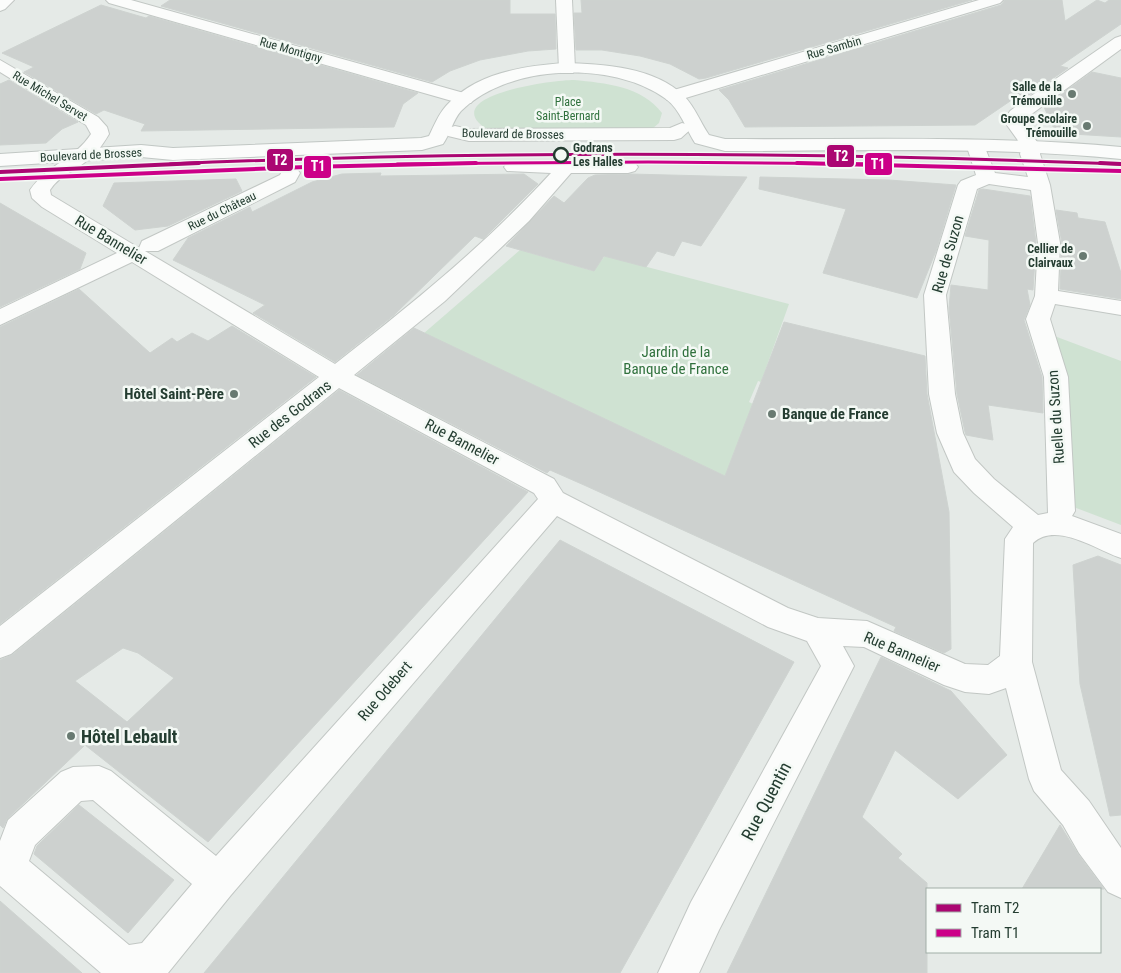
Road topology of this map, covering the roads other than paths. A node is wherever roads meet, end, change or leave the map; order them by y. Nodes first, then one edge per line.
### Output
1 (6, 0) edge
2 (115, 0) edge
3 (564, 0) edge
4 (995, 0) edge
5 (0, 6) edge
6 (1121, 41) edge
7 (0, 66) edge
8 (567, 69) junction
9 (673, 96) junction
10 (465, 98) junction
11 (688, 129) junction
12 (455, 132) dead end
13 (975, 144) junction
14 (1031, 146) junction
15 (1121, 153) edge
16 (86, 154) junction
17 (0, 160) edge
18 (514, 167) dead end
19 (562, 167) junction
20 (628, 167) dead end
21 (290, 173) dead end
22 (986, 178) junction
23 (1040, 185) junction
24 (142, 250) junction
25 (1046, 296) junction
26 (1121, 308) edge
27 (0, 318) edge
28 (338, 376) junction
29 (553, 501) junction
30 (1052, 521) junction
31 (1121, 546) edge
32 (818, 631) junction
33 (0, 644) edge
34 (1016, 662) junction
35 (1121, 879) edge
36 (218, 882) junction
37 (147, 969) edge
38 (678, 973) edge

1 - 5 street
2 - 10 street, Rue Montigny
3 - 8 street
4 - 9 street, Rue Sambin
6 - 14 street
7 - 16 street, Rue Michel Servet
8 - 9 street
8 - 10 street
9 - 11 street
10 - 16 street, Boulevard de Brosses
11 - 12 street, Boulevard de Brosses
11 - 13 street
13 - 14 street
13 - 22 street
14 - 15 street
14 - 23 street, Ruelle du Suzon
16 - 17 street, Boulevard de Brosses
16 - 24 street, Rue Bannelier
18 - 19 street
19 - 20 street
19 - 28 street, Rue des Godrans
21 - 24 street, Rue du Château
22 - 23 street
22 - 30 street, Rue de Suzon
23 - 25 street, Ruelle du Suzon
24 - 27 street, Rue du Château
24 - 28 street, Rue Bannelier
25 - 26 street
25 - 30 street, Ruelle du Suzon
28 - 29 street, Rue Bannelier
28 - 33 street, Rue des Godrans
29 - 32 street, Rue Bannelier
29 - 36 street, Rue Odebert
30 - 31 street
30 - 34 street
32 - 34 street, Rue Bannelier
32 - 38 street, Rue Quentin
34 - 35 street
36 - 37 street, Rue Odebert
36 - 37 street, Rue Odebert

